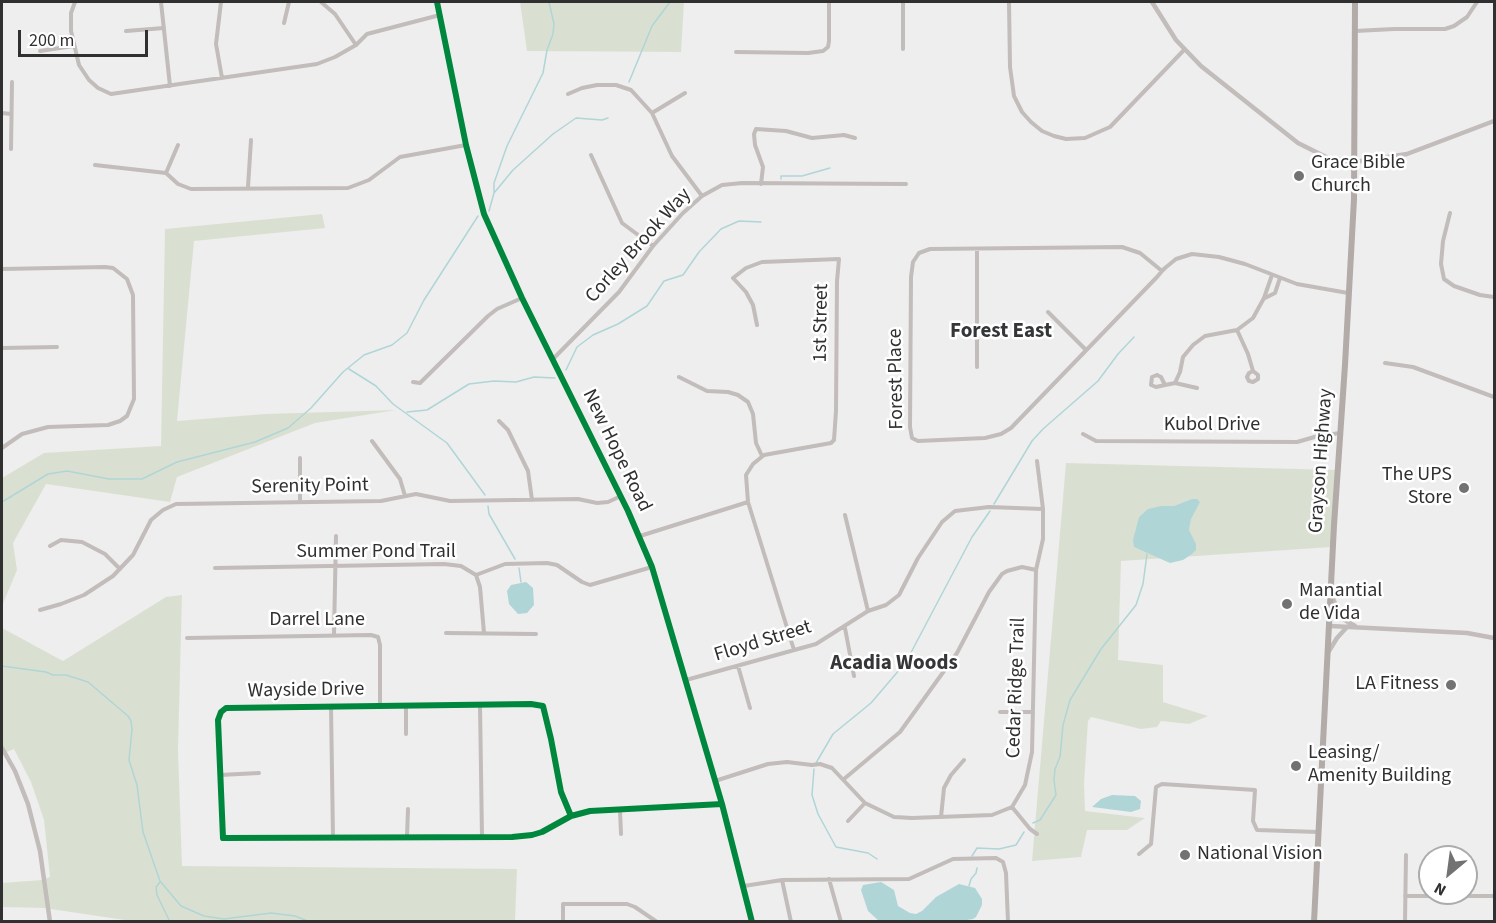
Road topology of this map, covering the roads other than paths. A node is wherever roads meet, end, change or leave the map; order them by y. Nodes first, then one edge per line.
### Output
1 (75, 2) edge
2 (161, 2) edge
3 (221, 2) edge
4 (289, 2) edge
5 (321, 2) edge
6 (437, 2) edge
7 (829, 2) edge
8 (903, 2) edge
9 (1009, 2) edge
10 (1152, 2) edge
11 (1355, 2) edge
12 (1477, 2) edge
13 (440, 15) junction
14 (284, 23) dead end
15 (164, 28) junction
16 (126, 31) dead end
17 (1355, 31) junction
18 (356, 45) junction
19 (73, 46) junction
20 (903, 50) dead end
21 (1184, 50) junction
22 (40, 51) dead end
23 (736, 52) dead end
24 (222, 78) junction
25 (12, 82) dead end
26 (170, 86) junction
27 (686, 93) dead end
28 (568, 94) dead end
29 (2, 113) edge
30 (652, 113) junction
31 (11, 114) junction
32 (1494, 121) edge
33 (855, 138) dead end
34 (251, 140) dead end
35 (178, 145) dead end
36 (466, 145) junction
37 (11, 149) dead end
38 (591, 155) dead end
39 (1355, 162) junction
40 (95, 165) dead end
41 (165, 173) junction
42 (761, 184) junction
43 (906, 184) dead end
44 (248, 187) junction
45 (702, 196) junction
46 (1450, 213) dead end
47 (653, 246) junction
48 (977, 249) junction
49 (2, 269) edge
50 (1162, 272) junction
51 (1272, 275) junction
52 (1280, 278) junction
53 (1348, 293) junction
54 (1494, 297) edge
55 (522, 298) junction
56 (1264, 298) junction
57 (1048, 312) dead end
58 (757, 325) dead end
59 (1237, 330) junction
60 (57, 347) dead end
61 (2, 348) edge
62 (1086, 350) junction
63 (553, 359) junction
64 (1385, 363) dead end
65 (977, 367) dead end
66 (1253, 371) dead end
67 (679, 377) dead end
68 (413, 382) dead end
69 (1175, 383) junction
70 (1165, 385) dead end
71 (1197, 388) dead end
72 (1494, 397) edge
73 (499, 421) dead end
74 (1341, 433) junction
75 (1083, 434) dead end
76 (372, 441) dead end
77 (2, 448) edge
78 (762, 456) junction
79 (300, 458) dead end
80 (1037, 461) dead end
81 (405, 496) junction
82 (621, 496) junction
83 (532, 500) junction
84 (300, 502) junction
85 (748, 502) junction
86 (1043, 509) junction
87 (845, 515) dead end
88 (336, 536) dead end
89 (640, 536) junction
90 (50, 546) dead end
91 (336, 567) junction
92 (652, 567) junction
93 (215, 568) dead end
94 (120, 569) junction
95 (1036, 570) junction
96 (476, 575) junction
97 (1332, 597) junction
98 (40, 610) dead end
99 (868, 611) junction
100 (1330, 626) junction
101 (1347, 627) junction
102 (845, 628) junction
103 (1360, 628) junction
104 (446, 633) dead end
105 (484, 633) junction
106 (334, 634) junction
107 (536, 634) dead end
108 (187, 638) dead end
109 (1494, 638) edge
110 (794, 650) junction
111 (1328, 653) junction
112 (738, 666) junction
113 (854, 676) dead end
114 (686, 680) junction
115 (480, 705) junction
116 (331, 706) junction
117 (380, 706) junction
118 (406, 706) junction
119 (750, 708) dead end
120 (1000, 712) dead end
121 (1033, 712) junction
122 (406, 734) dead end
123 (2, 748) edge
124 (964, 760) dead end
125 (259, 773) dead end
126 (220, 775) junction
127 (844, 779) junction
128 (715, 781) junction
129 (865, 803) junction
130 (722, 804) junction
131 (1012, 807) junction
132 (408, 809) dead end
133 (620, 810) junction
134 (571, 816) junction
135 (941, 817) junction
136 (848, 821) dead end
137 (1319, 832) junction
138 (621, 834) dead end
139 (1037, 834) dead end
140 (407, 837) junction
141 (482, 837) junction
142 (333, 838) junction
143 (1139, 854) dead end
144 (1406, 855) dead end
145 (829, 879) junction
146 (782, 880) junction
147 (744, 886) junction
148 (1405, 896) junction
149 (1494, 896) edge
150 (50, 921) edge
151 (563, 921) edge
152 (657, 921) edge
153 (752, 921) edge
154 (791, 921) edge
155 (841, 921) edge
156 (1008, 921) edge
157 (1314, 921) edge
158 (1405, 921) edge

1 - 19 street
2 - 15 street
3 - 24 street
4 - 14 street
5 - 18 street
6 - 13 street, New Hope Road
7 - 23 street
8 - 20 street
9 - 21 street
10 - 21 street
11 - 17 main road, Grayson Highway
12 - 17 street
13 - 18 street
13 - 36 street, New Hope Road
15 - 16 street
15 - 26 street
17 - 39 main road, Grayson Highway
18 - 24 street
19 - 22 street
19 - 26 street
21 - 39 street
24 - 26 street
25 - 31 street
27 - 30 street
28 - 30 street
29 - 31 street
30 - 45 street
31 - 37 street
32 - 39 street
33 - 42 street
34 - 44 street
35 - 41 street
36 - 44 street
36 - 55 street, New Hope Road
38 - 47 street
39 - 53 main road, Grayson Highway
40 - 41 street
41 - 44 street
42 - 43 street, Corley Brook Way
42 - 45 street, Corley Brook Way
45 - 47 street, Corley Brook Way
46 - 54 street
47 - 63 street, Corley Brook Way
48 - 50 street, Forest Place
48 - 62 street, Forest Place
48 - 65 street
49 - 77 street
50 - 51 street, Forest Place
50 - 62 street, Forest Place
51 - 52 street, Forest Place
51 - 56 street
52 - 53 street, Forest Place
52 - 56 street
53 - 74 main road, Grayson Highway
55 - 63 street, New Hope Road
55 - 68 street
56 - 59 street
57 - 62 street
58 - 78 street, 1st Street
59 - 66 street
59 - 69 street
60 - 61 street
63 - 82 street, New Hope Road
64 - 72 street
67 - 78 street
69 - 70 street
69 - 71 street
73 - 83 street
74 - 75 street, Kubol Drive
74 - 97 main road, Grayson Highway
76 - 81 street
78 - 85 street
79 - 84 street
80 - 86 street, Cedar Ridge Trail
81 - 83 street, Serenity Point
81 - 84 street, Serenity Point
82 - 83 street, Serenity Point
82 - 89 street, New Hope Road
84 - 94 street, Serenity Point
85 - 89 street
85 - 110 street
86 - 95 street, Cedar Ridge Trail
86 - 99 street, Floyd Street
87 - 99 street
88 - 91 street
89 - 92 street, New Hope Road
90 - 94 street
91 - 93 street, Summer Pond Trail
91 - 96 street, Summer Pond Trail
91 - 106 street
92 - 96 street
92 - 114 street, New Hope Road
94 - 98 street, Serenity Point
95 - 121 street, Cedar Ridge Trail
95 - 127 street
96 - 105 street, Summer Pond Trail
97 - 100 main road, Grayson Highway
97 - 103 street
99 - 102 street, Floyd Street
100 - 101 street
100 - 111 main road, Grayson Highway
101 - 103 street
101 - 111 street
102 - 110 street, Floyd Street
102 - 113 street
103 - 109 street
104 - 105 street
105 - 107 street
106 - 108 street, Darrel Lane
106 - 117 street, Darrel Lane
110 - 112 street, Floyd Street
111 - 137 main road, Grayson Highway
112 - 114 street, Floyd Street
112 - 119 street
114 - 128 street, New Hope Road
115 - 118 street, Wayside Drive
115 - 134 street, Wayside Drive
115 - 141 street
116 - 117 street, Wayside Drive
116 - 126 street, Wayside Drive
116 - 142 street
117 - 118 street, Wayside Drive
118 - 122 street
120 - 121 street
121 - 131 street, Cedar Ridge Trail
123 - 150 street
124 - 135 street
125 - 126 street
126 - 142 street, Wayside Drive
127 - 128 street
127 - 129 street
128 - 130 street, New Hope Road
129 - 135 street
129 - 136 street
130 - 133 street, Wayside Drive
130 - 147 street, New Hope Road
131 - 135 street
131 - 139 street
132 - 140 street
133 - 134 street, Wayside Drive
133 - 138 street
134 - 141 street, Wayside Drive
137 - 143 street
137 - 157 main road, Grayson Highway
140 - 141 street, Wayside Drive
140 - 142 street, Wayside Drive
144 - 148 street
145 - 146 street
145 - 155 street
145 - 156 street
146 - 147 street
146 - 154 street
147 - 153 street, New Hope Road
148 - 149 street
148 - 158 street
151 - 152 street

